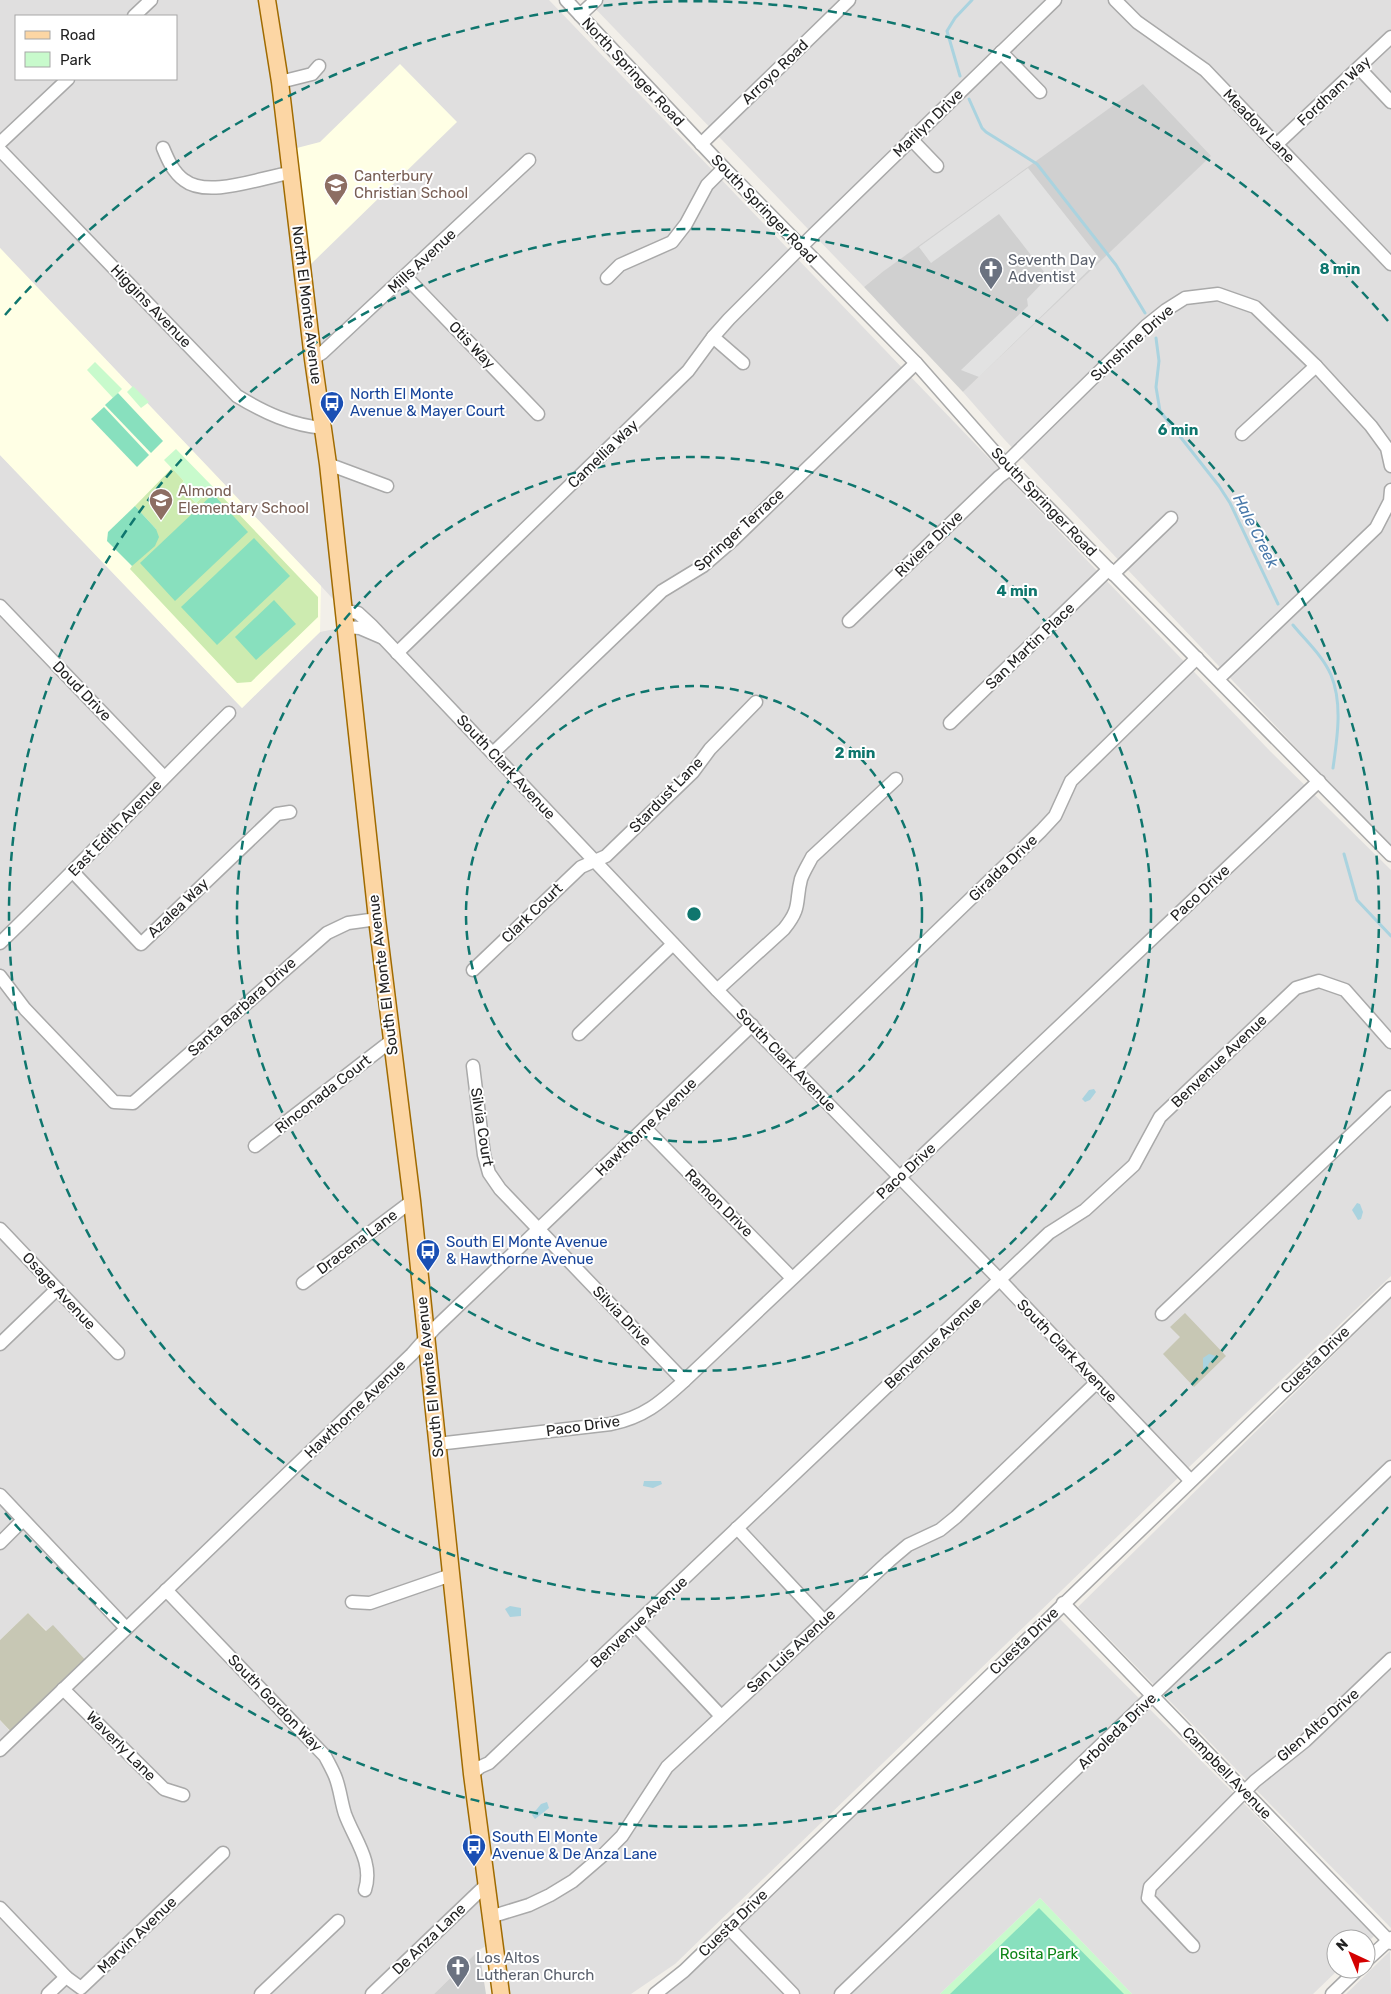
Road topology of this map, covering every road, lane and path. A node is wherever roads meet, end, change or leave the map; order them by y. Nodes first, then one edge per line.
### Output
1 (151, 0) edge
2 (267, 0) edge
3 (566, 0) edge
4 (596, 0) edge
5 (850, 0) edge
6 (1055, 0) edge
7 (1115, 0) edge
8 (135, 15) edge
9 (580, 15) junction
10 (1391, 37) edge
11 (1001, 52) junction
12 (319, 66) dead end
13 (1359, 68) junction
14 (67, 80) edge
15 (280, 82) junction
16 (1040, 92) dead end
17 (1391, 102) edge
18 (911, 139) junction
19 (0, 143) edge
20 (701, 144) junction
21 (1277, 144) junction
22 (163, 148) dead end
23 (0, 150) edge
24 (529, 160) dead end
25 (937, 166) dead end
26 (724, 168) junction
27 (290, 173) junction
28 (801, 247) junction
29 (1391, 264) edge
30 (406, 277) junction
31 (607, 278) dead end
32 (713, 337) junction
33 (313, 359) junction
34 (743, 362) dead end
35 (916, 363) junction
36 (1316, 366) junction
37 (538, 414) dead end
38 (323, 428) junction
39 (1242, 434) dead end
40 (328, 464) junction
41 (1008, 466) junction
42 (1391, 466) edge
43 (387, 486) dead end
44 (1391, 490) edge
45 (1171, 518) dead end
46 (1111, 572) junction
47 (0, 606) edge
48 (344, 619) junction
49 (848, 621) dead end
50 (397, 652) junction
51 (1197, 658) junction
52 (1218, 679) junction
53 (756, 702) dead end
54 (229, 713) dead end
55 (950, 723) dead end
56 (493, 753) junction
57 (164, 777) junction
58 (896, 779) dead end
59 (1318, 781) junction
60 (290, 812) dead end
61 (1391, 856) edge
62 (594, 861) junction
63 (73, 872) junction
64 (377, 919) junction
65 (0, 943) edge
66 (673, 944) junction
67 (473, 970) dead end
68 (0, 976) edge
69 (717, 990) junction
70 (752, 1025) junction
71 (579, 1034) dead end
72 (390, 1041) junction
73 (1391, 1042) edge
74 (473, 1066) dead end
75 (795, 1068) junction
76 (1391, 1097) edge
77 (645, 1128) junction
78 (255, 1146) dead end
79 (899, 1178) junction
80 (412, 1201) junction
81 (0, 1229) edge
82 (539, 1229) junction
83 (792, 1278) junction
84 (1000, 1280) junction
85 (303, 1283) dead end
86 (1391, 1288) edge
87 (57, 1289) junction
88 (1162, 1314) dead end
89 (426, 1340) junction
90 (0, 1344) edge
91 (118, 1354) dead end
92 (684, 1381) junction
93 (1096, 1382) junction
94 (437, 1444) junction
95 (1391, 1467) edge
96 (1190, 1480) junction
97 (0, 1495) edge
98 (24, 1520) junction
99 (737, 1528) junction
100 (0, 1543) edge
101 (450, 1576) junction
102 (166, 1590) junction
103 (352, 1602) dead end
104 (1063, 1603) junction
105 (824, 1621) junction
106 (635, 1625) junction
107 (126, 1628) junction
108 (1391, 1659) edge
109 (63, 1689) junction
110 (1153, 1696) junction
111 (721, 1716) junction
112 (0, 1750) edge
113 (472, 1774) junction
114 (1245, 1791) junction
115 (183, 1795) dead end
116 (224, 1853) dead end
117 (487, 1884) junction
118 (364, 1890) dead end
119 (0, 1908) edge
120 (490, 1917) junction
121 (338, 1920) dead end
122 (728, 1927) junction
123 (1390, 1940) edge
124 (1193, 1946) dead end
125 (1376, 1953) edge
126 (66, 1977) junction
127 (1348, 1979) edge
128 (48, 1994) edge
129 (261, 1994) edge
130 (372, 1994) edge
131 (501, 1994) edge
132 (656, 1994) edge
133 (793, 1994) edge
134 (841, 1994) edge
135 (1332, 1994) edge

1 - 8 street
2 - 15 main road, North El Monte Avenue
3 - 9 street, North Springer Road
4 - 9 street
5 - 20 street, Arroyo Road
6 - 11 street, Marilyn Drive
7 - 21 street, Meadow Lane
9 - 20 street, North Springer Road
10 - 13 street, Fordham Way
11 - 16 street
11 - 18 street, Marilyn Drive
12 - 15 street
13 - 17 street
13 - 21 street, Fordham Way
14 - 19 street
15 - 27 main road, North El Monte Avenue
18 - 25 street
18 - 28 street, Marilyn Drive
20 - 26 street, South Springer Road
21 - 29 street, Meadow Lane
22 - 27 street
23 - 38 street, Higgins Avenue
24 - 30 street, Mills Avenue
26 - 28 street, South Springer Road
26 - 31 street
27 - 33 main road, North El Monte Avenue
28 - 32 street, Camellia Way
28 - 35 street, South Springer Road
30 - 33 street, Mills Avenue
30 - 37 street, Otis Way
32 - 34 street
32 - 50 street, Camellia Way
33 - 38 main road, North El Monte Avenue
35 - 41 street, South Springer Road
35 - 56 street, Springer Terrace
36 - 39 street
36 - 41 street, Sunshine Drive
36 - 42 street, Sunshine Drive
38 - 40 main road, North El Monte Avenue
40 - 43 street
40 - 48 main road, North El Monte Avenue
41 - 46 street, South Springer Road
41 - 49 street, Riviera Drive
44 - 52 street
45 - 46 street, San Martin Place
46 - 51 street, South Springer Road
46 - 55 street, San Martin Place
47 - 57 street, Doud Drive
48 - 50 street, South Clark Avenue
48 - 64 main road, South El Monte Avenue
50 - 56 street, South Clark Avenue
51 - 52 street, South Springer Road
51 - 75 street, Giralda Drive
52 - 59 street, South Springer Road
53 - 62 street, Stardust Lane
54 - 57 street, East Edith Avenue
56 - 62 street, South Clark Avenue
57 - 63 street, East Edith Avenue
58 - 69 street
59 - 61 street, South Springer Road
59 - 79 street, Paco Drive
60 - 63 street, Azalea Way
62 - 66 street, South Clark Avenue
62 - 67 street, Clark Court
63 - 65 street, East Edith Avenue
64 - 68 street, Santa Barbara Drive
64 - 72 main road, South El Monte Avenue
66 - 69 street, South Clark Avenue
66 - 71 street
69 - 70 street, South Clark Avenue
70 - 75 street, South Clark Avenue
70 - 77 street, Hawthorne Avenue
72 - 78 street, Rinconada Court
72 - 80 main road, South El Monte Avenue
73 - 84 street, Benvenue Avenue
74 - 82 street, Silvia Court
75 - 79 street, South Clark Avenue
76 - 88 street
77 - 82 street, Hawthorne Avenue
77 - 83 street, Ramon Drive
79 - 83 street, Paco Drive
79 - 84 street, South Clark Avenue
80 - 85 street, Dracena Lane
80 - 89 main road, South El Monte Avenue
81 - 87 street, Osage Avenue
82 - 89 street, Hawthorne Avenue
82 - 92 street, Silvia Drive
83 - 92 street, Paco Drive
84 - 93 street, South Clark Avenue
84 - 99 street, Benvenue Avenue
86 - 96 street, Cuesta Drive
87 - 90 street
87 - 91 street, Osage Avenue
89 - 94 main road, South El Monte Avenue
89 - 102 street, Hawthorne Avenue
92 - 94 street, Paco Drive
93 - 96 street, South Clark Avenue
93 - 105 street, San Luis Avenue
94 - 101 main road, South El Monte Avenue
95 - 110 street, Arboleda Drive
96 - 104 street, Cuesta Drive
97 - 98 street
98 - 100 street
98 - 107 street
99 - 105 street
99 - 106 street, Benvenue Avenue
101 - 103 street
101 - 113 main road, South El Monte Avenue
102 - 107 street, Hawthorne Avenue
102 - 118 street, South Gordon Way
104 - 110 street, Campbell Avenue
104 - 122 street, Cuesta Drive
105 - 111 street, San Luis Avenue
106 - 111 street
106 - 113 street, Benvenue Avenue
107 - 109 street, Hawthorne Avenue
108 - 114 street, Glen Alto Drive
109 - 112 street, Hawthorne Avenue
109 - 115 street, Waverly Lane
110 - 114 street, Campbell Avenue
110 - 134 street, Arboleda Drive
111 - 120 street, San Luis Avenue
113 - 117 main road, South El Monte Avenue
114 - 123 street, Campbell Avenue
114 - 124 street, Glen Alto Drive
116 - 126 street, Marvin Avenue
117 - 120 main road, South El Monte Avenue
117 - 130 street, De Anza Lane
119 - 126 street
120 - 131 main road, South El Monte Avenue
121 - 129 street
122 - 132 street, Cuesta Drive
122 - 133 street
123 - 125 street
126 - 128 street
127 - 135 street

